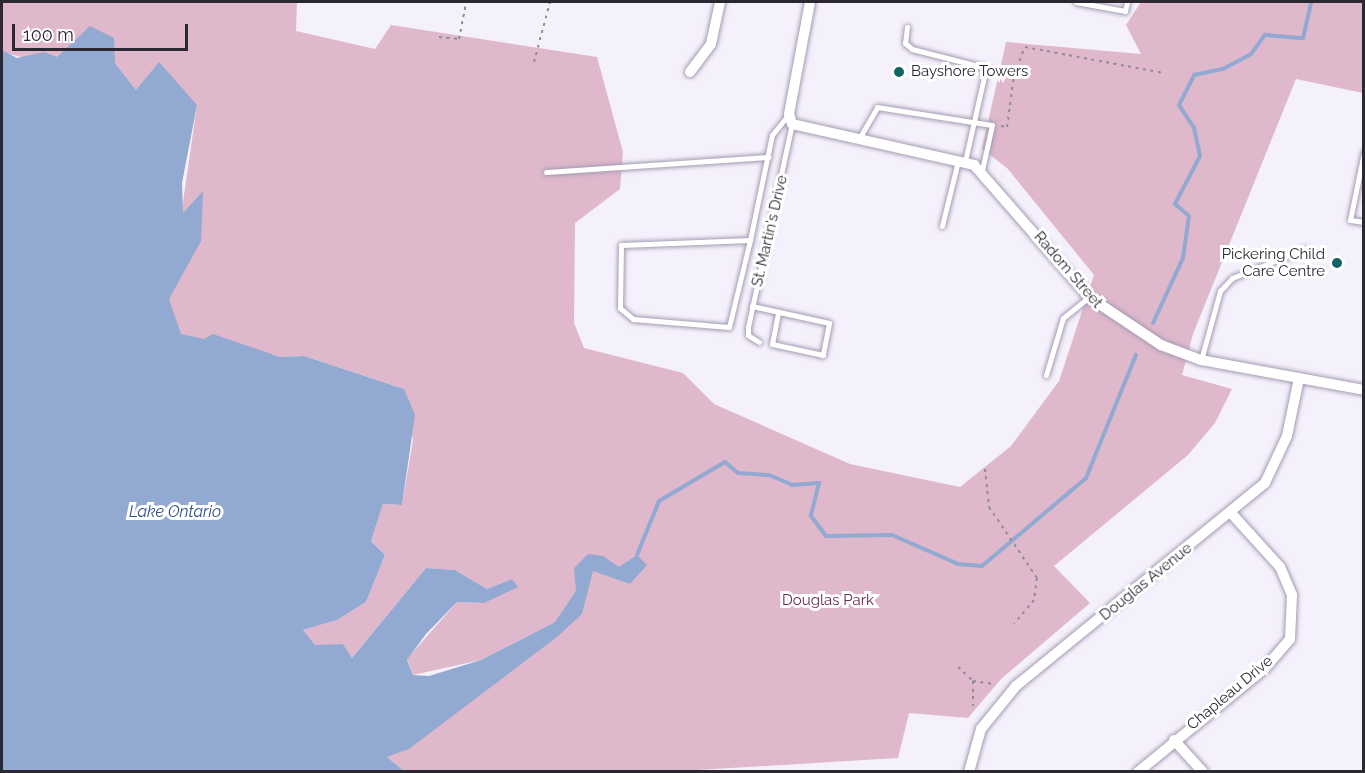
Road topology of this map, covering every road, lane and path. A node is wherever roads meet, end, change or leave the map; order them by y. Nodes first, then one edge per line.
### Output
1 (466, 2) edge
2 (550, 2) edge
3 (720, 2) edge
4 (810, 2) edge
5 (1076, 2) edge
6 (1127, 2) edge
7 (907, 27) dead end
8 (439, 37) dead end
9 (534, 62) dead end
10 (690, 72) dead end
11 (1164, 73) dead end
12 (790, 119) junction
13 (974, 121) junction
14 (992, 125) junction
15 (860, 137) junction
16 (1364, 152) edge
17 (768, 157) junction
18 (962, 160) junction
19 (982, 170) junction
20 (546, 172) dead end
21 (1364, 222) edge
22 (942, 226) dead end
23 (750, 240) junction
24 (1305, 249) dead end
25 (1089, 297) junction
26 (752, 306) junction
27 (778, 312) junction
28 (759, 342) dead end
29 (1201, 360) junction
30 (1046, 375) dead end
31 (1299, 378) junction
32 (1364, 390) edge
33 (985, 469) dead end
34 (1231, 513) junction
35 (1014, 624) dead end
36 (958, 667) dead end
37 (973, 681) junction
38 (994, 684) dead end
39 (973, 706) dead end
40 (1174, 740) junction
41 (969, 771) edge
42 (1138, 771) edge
43 (1203, 771) edge

1 - 8 path
2 - 9 path
3 - 10 street
4 - 12 street, St. Martin's Drive
5 - 6 lane
7 - 13 lane
11 - 14 path
12 - 15 street, Radom Street
12 - 17 lane, St. Martin's Drive
12 - 26 lane, St. Martin's Drive
13 - 14 lane
13 - 15 lane
13 - 18 lane
14 - 19 lane
15 - 18 street, Radom Street
16 - 21 lane
17 - 20 lane
17 - 23 lane, St. Martin's Drive
18 - 19 street, Radom Street
18 - 22 lane
19 - 25 street, Radom Street
23 - 23 lane, St. Martin's Drive
24 - 29 lane
25 - 29 street, Radom Street
25 - 30 lane
26 - 27 lane
26 - 28 lane, St. Martin's Drive
27 - 27 lane
29 - 31 street, Radom Street
31 - 32 street, Radom Street
31 - 34 street, Douglas Avenue
33 - 35 path
34 - 40 street, Chapleau Drive
34 - 41 street, Douglas Avenue
36 - 37 path
37 - 38 path
37 - 39 path
40 - 42 street, Chapleau Drive
40 - 43 street

